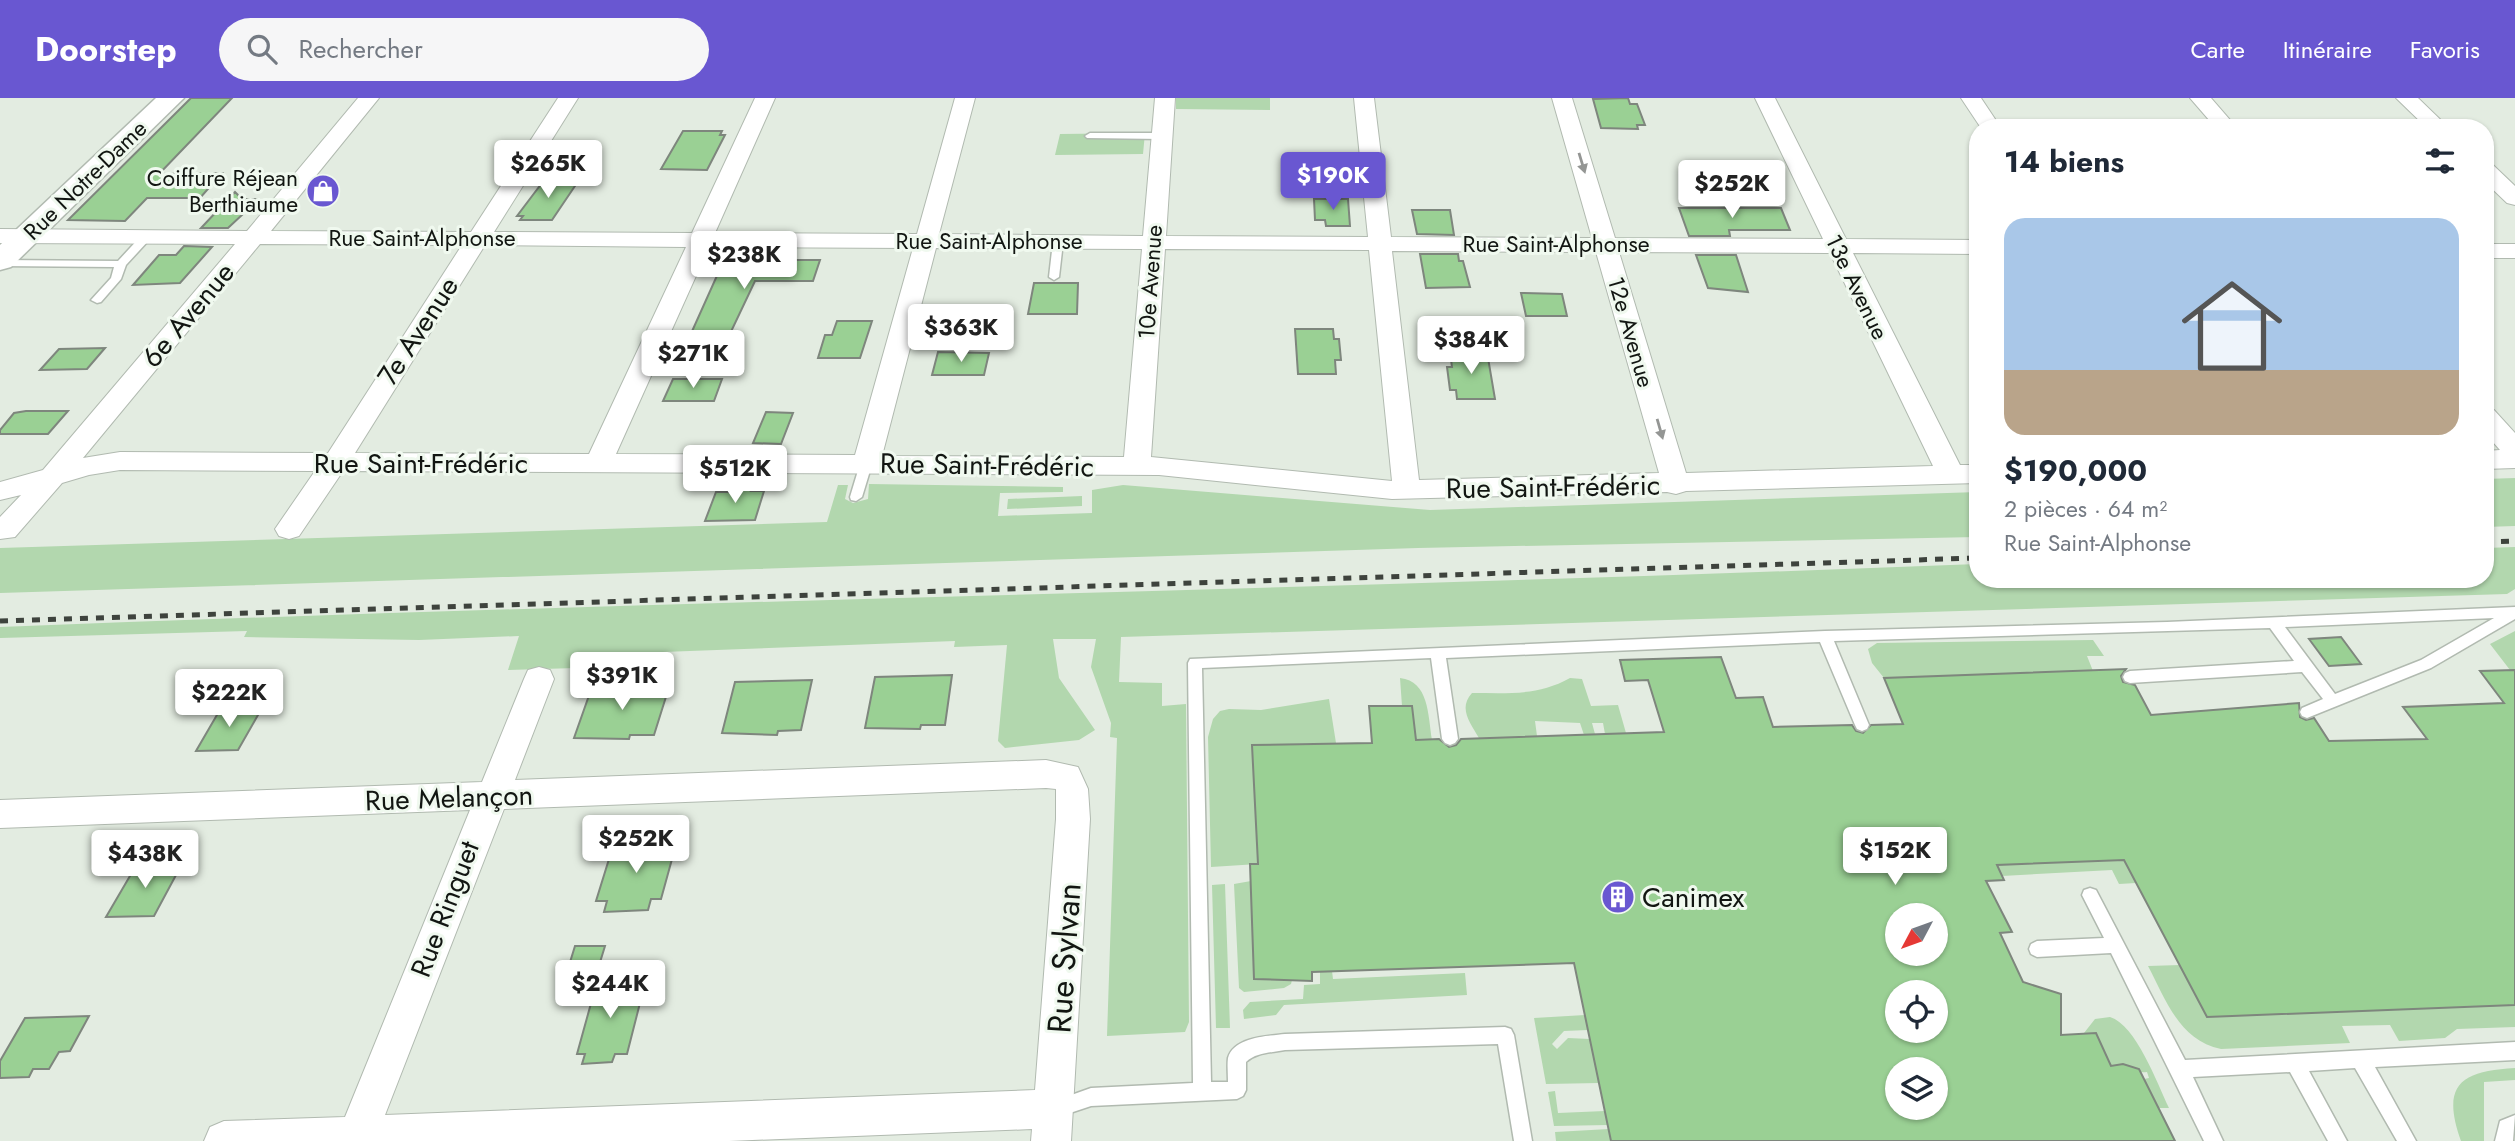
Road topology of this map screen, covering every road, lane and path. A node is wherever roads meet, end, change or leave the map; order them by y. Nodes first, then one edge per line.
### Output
1 (171, 98) edge
2 (369, 98) edge
3 (568, 98) edge
4 (765, 98) edge
5 (965, 98) edge
6 (1165, 98) edge
7 (1363, 98) edge
8 (1562, 98) edge
9 (1765, 98) edge
10 (1971, 98) edge
11 (2200, 98) edge
12 (2406, 98) edge
13 (1985, 119) edge
14 (2219, 119) edge
15 (2429, 119) edge
16 (1090, 136) dead end
17 (1162, 136) junction
18 (2494, 178) edge
19 (2515, 198) edge
20 (146, 237) junction
21 (253, 238) junction
22 (478, 238) junction
23 (700, 240) junction
24 (927, 240) junction
25 (1058, 242) junction
26 (1153, 243) junction
27 (1380, 244) junction
28 (1606, 244) junction
29 (1837, 246) junction
30 (1969, 247) edge
31 (2494, 251) edge
32 (2515, 251) edge
33 (5, 253) edge
34 (121, 264) junction
35 (1054, 278) dead end
36 (97, 300) dead end
37 (2494, 426) edge
38 (2515, 450) edge
39 (2515, 459) edge
40 (2494, 460) edge
41 (599, 462) junction
42 (335, 463) junction
43 (866, 464) junction
44 (1137, 466) junction
45 (1964, 475) edge
46 (51, 477) junction
47 (1676, 485) junction
48 (1407, 490) junction
49 (0, 491) edge
50 (856, 497) dead end
51 (289, 528) dead end
52 (5, 530) dead end
53 (2515, 612) edge
54 (2273, 622) junction
55 (1825, 636) junction
56 (1438, 654) junction
57 (2307, 666) junction
58 (2130, 677) dead end
59 (538, 679) dead end
60 (2332, 701) junction
61 (2307, 712) dead end
62 (1862, 725) dead end
63 (1450, 739) dead end
64 (1066, 777) joint
65 (490, 797) junction
66 (0, 814) edge
67 (2090, 895) dead end
68 (2116, 945) junction
69 (2037, 949) dead end
70 (2515, 1051) edge
71 (2360, 1059) junction
72 (2295, 1063) junction
73 (2180, 1069) junction
74 (1202, 1092) junction
75 (2515, 1124) edge
76 (1052, 1125) edge
77 (356, 1138) edge
78 (223, 1141) edge
79 (1523, 1141) edge
80 (2214, 1141) edge
81 (2338, 1141) edge
82 (2407, 1141) edge
83 (2504, 1141) edge

1 - 33 street, Rue Notre-Dame
2 - 21 street, 6e Avenue
3 - 22 street, 7e Avenue
4 - 23 street
5 - 24 street
6 - 17 street, 10e Avenue
7 - 27 street
8 -> 28 street, 12e Avenue
9 - 29 street, 13e Avenue
10 - 13 street
11 - 14 street
12 - 15 street
16 - 17 lane
17 - 26 street, 10e Avenue
18 - 19 street
20 - 21 street, Rue Saint-Alphonse
20 - 33 street, Rue Saint-Alphonse
20 - 34 lane
21 - 22 street, Rue Saint-Alphonse
21 - 46 street, 6e Avenue
22 - 23 street, Rue Saint-Alphonse
22 - 42 street, 7e Avenue
23 - 24 street, Rue Saint-Alphonse
23 - 41 street
24 - 25 street, Rue Saint-Alphonse
24 - 43 street
25 - 26 street, Rue Saint-Alphonse
25 - 35 lane
26 - 27 street, Rue Saint-Alphonse
26 - 44 street, 10e Avenue
27 - 28 street, Rue Saint-Alphonse
27 - 48 street
28 - 29 street, Rue Saint-Alphonse
28 -> 47 street, 12e Avenue
29 - 30 street, Rue Saint-Alphonse
29 - 45 street, 13e Avenue
31 - 32 street
33 - 34 lane
34 - 36 lane
37 - 38 street
39 - 40 street
41 - 42 street, Rue Saint-Frédéric
41 - 43 street, Rue Saint-Frédéric
42 - 46 street, Rue Saint-Frédéric
42 - 51 street, 7e Avenue
43 - 44 street, Rue Saint-Frédéric
43 - 50 lane
44 - 48 street, Rue Saint-Frédéric
45 - 47 street, Rue Saint-Frédéric
46 - 49 street, Rue Saint-Frédéric
46 - 52 street, 6e Avenue
47 - 48 street, Rue Saint-Frédéric
53 - 54 lane
53 - 60 lane
54 - 55 lane
54 - 57 lane
55 - 56 lane
55 - 62 lane
56 - 63 lane
56 - 74 lane
57 - 58 lane
57 - 60 lane
59 - 65 street, Rue Ringuet
60 - 61 lane
64 - 65 street, Rue Melançon
64 - 76 street, Rue Sylvan
65 - 66 street, Rue Melançon
65 - 77 street, Rue Ringuet
67 - 68 lane
68 - 69 lane
68 - 73 lane
70 - 71 lane
71 - 72 lane
71 - 82 lane
72 - 73 lane
72 - 81 lane
73 - 80 lane
74 - 76 lane
74 - 79 lane
75 - 83 lane
76 - 77 street
77 - 78 street

